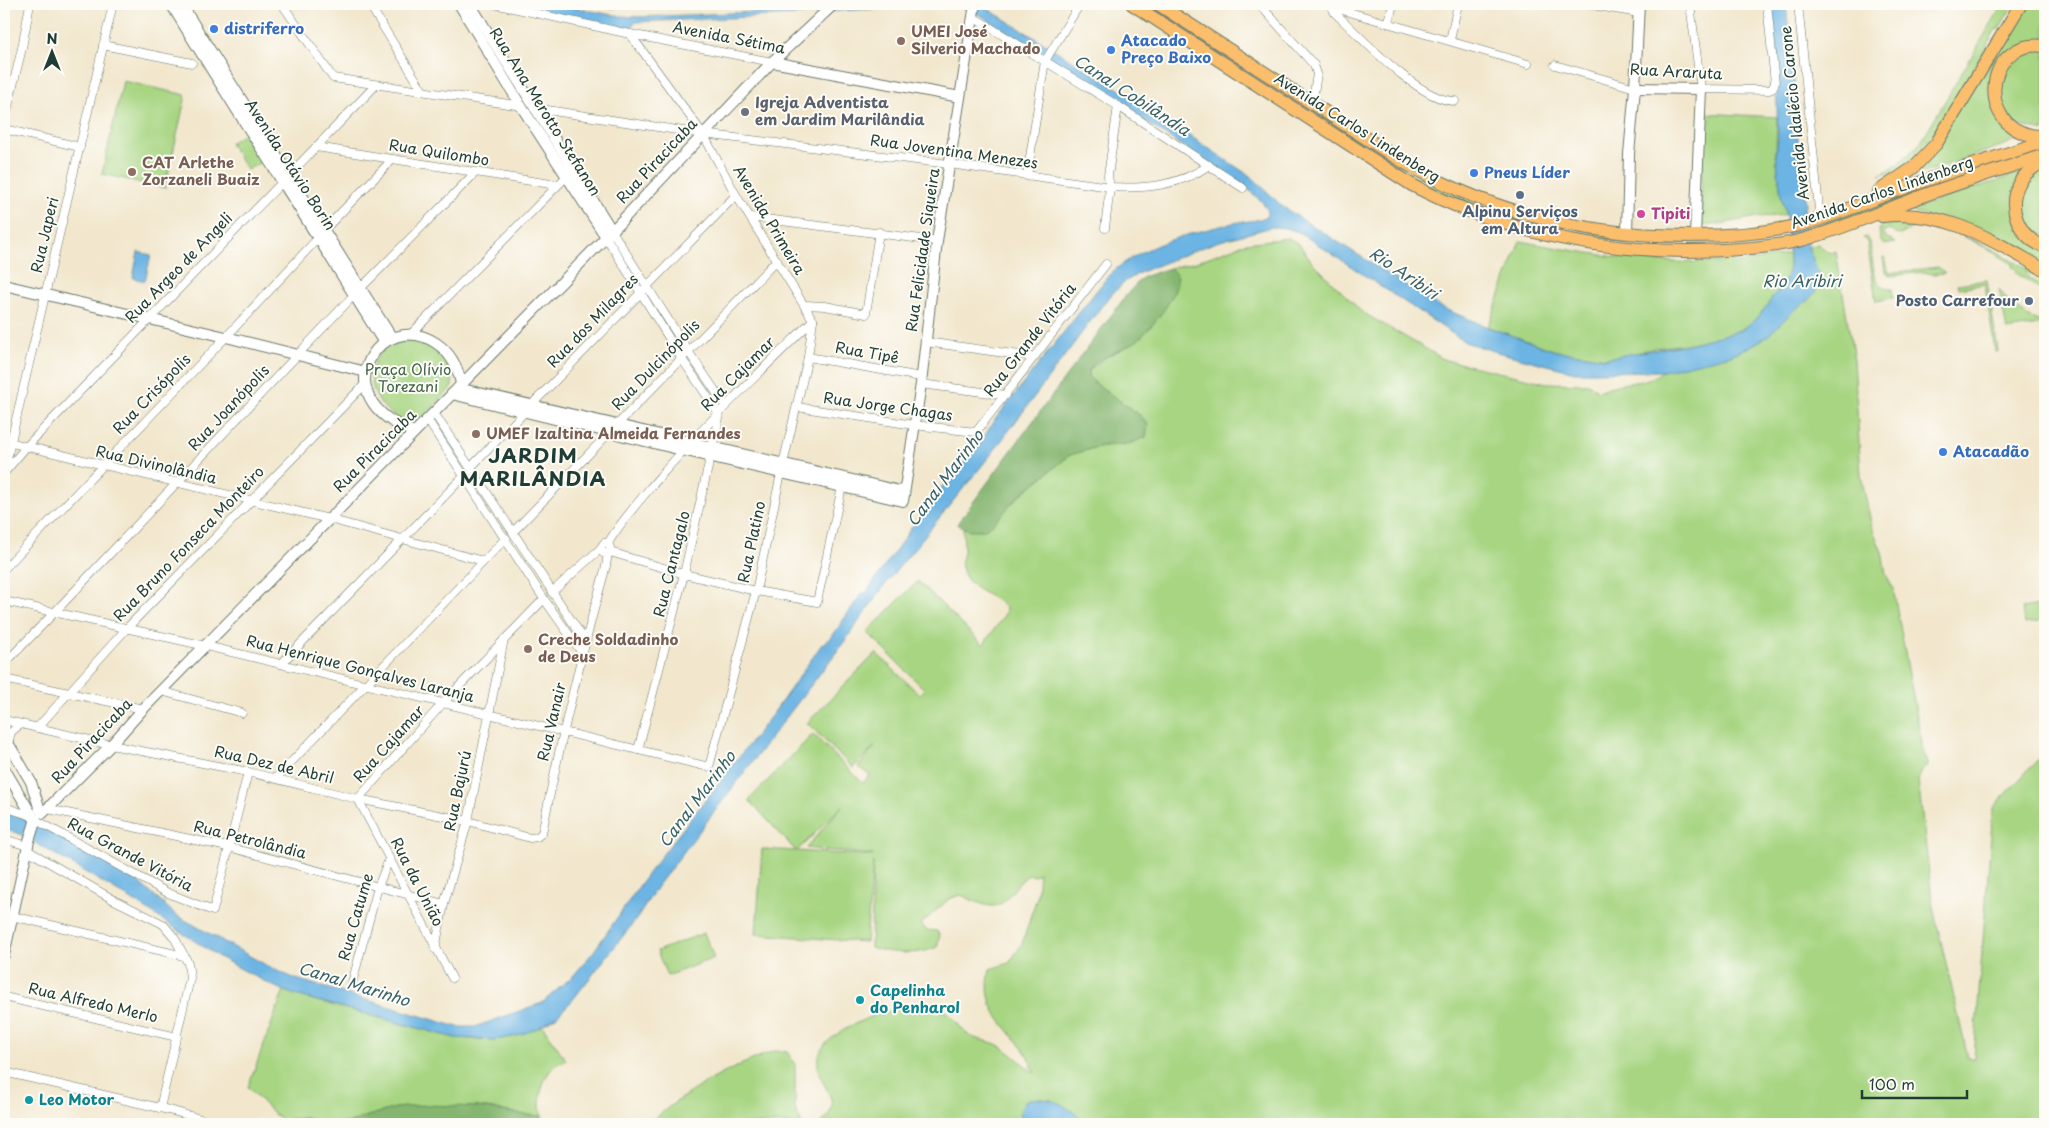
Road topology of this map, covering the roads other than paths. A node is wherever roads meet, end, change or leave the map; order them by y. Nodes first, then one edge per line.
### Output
1 (30, 4) edge
2 (113, 4) edge
3 (282, 4) edge
4 (369, 4) edge
5 (459, 4) edge
6 (470, 4) edge
7 (494, 4) edge
8 (834, 4) edge
9 (975, 4) edge
10 (1080, 4) edge
11 (1132, 4) edge
12 (1158, 4) edge
13 (1259, 4) edge
14 (1393, 4) edge
15 (1458, 4) edge
16 (1586, 4) edge
17 (1690, 4) edge
18 (1767, 4) edge
19 (1798, 4) edge
20 (2021, 4) edge
21 (176, 5) edge
22 (1331, 5) edge
23 (1639, 9) edge
24 (973, 16) junction
25 (1389, 22) junction
26 (630, 34) junction
27 (1450, 40) junction
28 (103, 45) junction
29 (2045, 46) edge
30 (1046, 60) junction
31 (772, 62) junction
32 (192, 63) dead end
33 (1528, 64) dead end
34 (1555, 65) dead end
35 (376, 85) junction
36 (1635, 88) junction
37 (1701, 89) junction
38 (423, 91) junction
39 (960, 97) junction
40 (1455, 101) dead end
41 (1312, 103) junction
42 (521, 106) junction
43 (1118, 106) junction
44 (534, 108) junction
45 (1307, 118) junction
46 (4, 123) edge
47 (4, 129) edge
48 (703, 134) junction
49 (2045, 136) edge
50 (2045, 141) edge
51 (80, 147) junction
52 (316, 147) junction
53 (2045, 155) edge
54 (393, 159) junction
55 (2045, 161) edge
56 (949, 164) junction
57 (1209, 165) junction
58 (475, 173) junction
59 (567, 176) junction
60 (1027, 176) junction
61 (285, 179) junction
62 (557, 185) junction
63 (1110, 187) junction
64 (1243, 188) dead end
65 (736, 195) junction
66 (1846, 210) junction
67 (750, 217) junction
68 (1816, 220) junction
69 (1858, 222) junction
70 (1105, 228) dead end
71 (879, 232) junction
72 (1627, 233) junction
73 (321, 234) junction
74 (609, 234) junction
75 (1695, 236) junction
76 (938, 242) junction
77 (2045, 247) edge
78 (1627, 248) junction
79 (777, 260) junction
80 (1106, 264) dead end
81 (2045, 270) edge
82 (4, 285) edge
83 (647, 286) junction
84 (357, 291) junction
85 (640, 292) junction
86 (45, 295) junction
87 (805, 305) junction
88 (149, 319) junction
89 (813, 320) junction
90 (410, 335) junction
91 (226, 337) junction
92 (388, 341) junction
93 (926, 342) junction
94 (688, 352) junction
95 (298, 355) junction
96 (808, 357) junction
97 (1034, 357) junction
98 (682, 359) junction
99 (366, 372) junction
100 (921, 380) junction
101 (365, 384) junction
102 (457, 389) junction
103 (1006, 395) junction
104 (726, 405) junction
105 (797, 407) junction
106 (528, 409) junction
107 (718, 412) junction
108 (431, 416) junction
109 (617, 425) junction
110 (914, 425) junction
111 (414, 432) junction
112 (976, 432) joint
113 (610, 433) junction
114 (7, 442) edge
115 (690, 442) junction
116 (26, 447) junction
117 (682, 450) junction
118 (713, 452) junction
119 (101, 466) junction
120 (471, 467) junction
121 (782, 469) junction
122 (4, 473) edge
123 (465, 475) junction
124 (176, 483) junction
125 (843, 483) junction
126 (249, 501) junction
127 (329, 519) junction
128 (513, 532) junction
129 (402, 538) junction
130 (506, 538) junction
131 (607, 549) junction
132 (484, 561) junction
133 (4, 569) edge
134 (684, 574) junction
135 (756, 591) junction
136 (552, 592) junction
137 (544, 599) junction
138 (4, 601) edge
139 (54, 613) junction
140 (127, 628) junction
141 (504, 639) junction
142 (585, 641) junction
143 (206, 646) junction
144 (582, 652) junction
145 (4, 664) edge
146 (281, 664) junction
147 (4, 679) edge
148 (365, 685) junction
149 (161, 691) junction
150 (68, 693) junction
151 (443, 704) junction
152 (143, 709) junction
153 (242, 713) dead end
154 (488, 715) junction
155 (4, 720) edge
156 (21, 724) junction
157 (37, 728) junction
158 (562, 733) junction
159 (6, 740) edge
160 (111, 745) junction
161 (638, 750) junction
162 (709, 767) joint
163 (4, 768) edge
164 (248, 772) junction
165 (276, 778) junction
166 (358, 799) junction
167 (4, 806) edge
168 (23, 808) junction
169 (39, 816) junction
170 (468, 821) junction
171 (537, 837) joint
172 (4, 839) edge
173 (28, 846) junction
174 (228, 847) junction
175 (389, 859) junction
176 (378, 887) junction
177 (408, 895) junction
178 (444, 904) junction
179 (8, 915) edge
180 (435, 948) junction
181 (4, 955) edge
182 (184, 956) junction
183 (452, 978) dead end
184 (352, 983) dead end
185 (4, 997) edge
186 (177, 1036) junction
187 (4, 1072) edge
188 (160, 1108) junction
189 (218, 1124) edge

1 - 46 street
2 - 28 street, Rua Japeri
3 - 35 street, Rua Joventina Menezes
4 - 38 street
5 - 42 street, Rua Ana Merotto Stefanon
6 - 44 street, Rua Ana Merotto Stefanon
7 - 26 street, Avenida Sétima
8 - 31 street, Rua Piracicaba
9 - 24 street, Rua Felicidade Siqueira
10 - 30 street
11 - 45 main road, Avenida Carlos Lindenberg
12 - 41 main road, Avenida Carlos Lindenberg
13 - 41 street
14 - 25 street
15 - 27 street
16 - 23 street
17 - 37 street
18 - 37 street, Rua Araruta
19 - 68 street, Avenida Idalécio Carone
20 - 66 main road
21 - 61 street, Avenida Otávio Borin
22 - 25 street
22 - 40 street
23 - 36 street
24 - 30 street
24 - 39 street, Rua Felicidade Siqueira
25 - 27 street
26 - 31 street, Avenida Sétima
26 - 48 street, Avenida Primeira
27 - 33 street
28 - 32 street
28 - 51 street, Rua Japeri
29 - 49 main road
30 - 43 street
30 - 60 street
31 - 39 street, Avenida Sétima
31 - 48 street, Rua Piracicaba
34 - 36 street, Rua Araruta
35 - 38 street, Rua Joventina Menezes
35 - 52 street, Rua Argeo de Angeli
36 - 37 street, Rua Araruta
36 - 72 street
37 - 75 street
38 - 42 street, Rua Joventina Menezes
39 - 56 street, Rua Felicidade Siqueira
41 - 45 street
41 - 72 main road, Avenida Carlos Lindenberg
42 - 44 street, Rua Joventina Menezes
42 - 59 street, Rua Ana Merotto Stefanon
43 - 57 street
43 - 63 street
44 - 48 street, Rua Joventina Menezes
44 - 74 street, Rua Ana Merotto Stefanon
45 - 78 main road, Avenida Carlos Lindenberg
47 - 51 street
48 - 56 street, Rua Joventina Menezes
48 - 65 street, Avenida Primeira
48 - 74 street, Rua Piracicaba
50 - 66 main road, Avenida Carlos Lindenberg
51 - 86 street, Rua Japeri
52 - 54 street, Rua Quilombo
52 - 61 street, Rua Argeo de Angeli
53 - 69 main road, Avenida Carlos Lindenberg
54 - 58 street, Rua Quilombo
54 - 73 street, Rua Crisópolis
55 - 77 main road
56 - 60 street, Rua Joventina Menezes
56 - 76 street, Rua Felicidade Siqueira
57 - 63 street, Rua Joventina Menezes
57 - 64 street
58 - 62 street, Rua Quilombo
58 - 84 street, Rua Joanópolis
59 - 62 street
59 - 74 street, Rua Ana Merotto Stefanon
60 - 63 street, Rua Joventina Menezes
61 - 73 street, Avenida Otávio Borin
61 - 88 street, Rua Argeo de Angeli
62 - 90 street
63 - 70 street
65 - 67 street, Avenida Primeira
65 - 83 street, Rua dos Milagres
66 - 68 main road, Avenida Carlos Lindenberg
67 - 71 street
67 - 79 street, Avenida Primeira
68 - 75 main road, Avenida Carlos Lindenberg
69 - 78 main road, Avenida Carlos Lindenberg
69 - 81 main road
71 - 76 street
71 - 87 street
72 - 75 main road, Avenida Carlos Lindenberg
72 - 78 main road
73 - 84 street, Avenida Otávio Borin
73 - 91 street, Rua Crisópolis
74 - 83 street, Rua Ana Merotto Stefanon
74 - 85 street, Rua Ana Merotto Stefanon
74 - 102 street, Rua Piracicaba
76 - 93 street, Rua Felicidade Siqueira
79 - 87 street, Avenida Primeira
79 - 94 street, Rua Dulcinópolis
80 - 97 street, Rua Grande Vitória
82 - 86 street
83 - 85 street, Rua dos Milagres
83 - 94 street, Rua Ana Merotto Stefanon
84 - 92 street, Avenida Otávio Borin
84 - 95 street, Rua Joanópolis
85 - 98 street, Rua Ana Merotto Stefanon
85 - 106 street, Rua dos Milagres
86 - 88 street
86 - 114 street, Rua Japeri
87 - 89 street, Avenida Primeira
88 - 91 street
88 - 116 street, Rua Argeo de Angeli
89 - 96 street, Rua Platino
89 - 104 street, Rua Cajamar
90 - 92 street
90 - 102 street
91 - 95 street
91 - 119 street, Rua Crisópolis
92 - 99 street
93 - 97 street
93 - 100 street, Rua Felicidade Siqueira
94 - 98 street, Rua Dulcinópolis
94 - 104 street, Rua Ana Merotto Stefanon
95 - 99 street
95 - 124 street, Rua Joanópolis
96 - 100 street, Rua Tipê
96 - 105 street, Rua Platino
97 - 103 street, Rua Grande Vitória
98 - 107 street, Rua Ana Merotto Stefanon
98 - 109 street, Rua Dulcinópolis
99 - 101 street
100 - 103 street, Rua Tipê
100 - 110 street, Rua Felicidade Siqueira
101 - 111 street
101 - 126 street, Rua Bruno Fonseca Monteiro
102 - 106 street
102 - 108 street, Rua Piracicaba
103 - 112 street, Rua Grande Vitória
104 - 107 street, Rua Cajamar
105 - 110 street, Rua Jorge Chagas
105 - 121 street, Rua Platino
106 - 109 street
106 - 113 street
106 - 120 street, Rua dos Milagres
107 - 115 street, Rua Cajamar
107 - 118 street, Rua Cantagalo
108 - 111 street, Rua Piracicaba
108 - 120 street
108 - 123 street
109 - 113 street, Rua Dulcinópolis
109 - 115 street
110 - 112 street, Rua Jorge Chagas
110 - 125 street, Rua Felicidade Siqueira
111 - 127 street, Rua Piracicaba
113 - 117 street
113 - 128 street, Rua Dulcinópolis
114 - 116 street, Rua Divinolândia
114 - 122 street, Rua Japeri
115 - 117 street, Rua Cajamar
115 - 118 street
116 - 119 street, Rua Divinolândia
116 - 122 street, Rua Argeo de Angeli
117 - 118 street
117 - 131 street, Rua Cajamar
118 - 121 street
118 - 134 street, Rua Cantagalo
119 - 124 street, Rua Divinolândia
119 - 133 street, Rua Crisópolis
120 - 128 street
121 - 125 street
121 - 135 street, Rua Platino
123 - 129 street
123 - 130 street
124 - 126 street, Rua Divinolândia
124 - 139 street, Rua Joanópolis
125 - 135 street
126 - 127 street, Rua Divinolândia
126 - 140 street, Rua Bruno Fonseca Monteiro
127 - 129 street, Rua Divinolândia
127 - 143 street, Rua Piracicaba
128 - 136 street
129 - 132 street, Rua Divinolândia
129 - 146 street
130 - 132 street
130 - 137 street
131 - 134 street
131 - 136 street, Rua Cajamar
131 - 142 street, Rua Vanair
132 - 148 street
134 - 135 street
134 - 161 street, Rua Cantagalo
135 - 162 street, Rua Platino
136 - 142 street
137 - 141 street, Rua Cajamar
137 - 144 street
138 - 139 street, Rua Henrique Gonçalves Laranja
139 - 140 street, Rua Henrique Gonçalves Laranja
139 - 145 street, Rua Joanópolis
140 - 143 street, Rua Henrique Gonçalves Laranja
140 - 150 street, Rua Bruno Fonseca Monteiro
141 - 151 street, Rua Cajamar
141 - 154 street, Rua Bajurú
142 - 144 street, Rua Vanair
143 - 146 street, Rua Henrique Gonçalves Laranja
143 - 149 street, Rua Piracicaba
144 - 158 street, Rua Vanair
146 - 148 street, Rua Henrique Gonçalves Laranja
147 - 150 street
148 - 151 street, Rua Henrique Gonçalves Laranja
148 - 165 street
149 - 152 street, Rua Piracicaba
149 - 153 street
150 - 152 street
150 - 157 street, Rua Bruno Fonseca Monteiro
151 - 154 street, Rua Henrique Gonçalves Laranja
151 - 166 street, Rua Cajamar
152 - 160 street, Rua Piracicaba
154 - 158 street, Rua Henrique Gonçalves Laranja
154 - 170 street, Rua Bajurú
155 - 156 street, Rua Dez de Abril
156 - 157 street, Rua Dez de Abril
156 - 159 street
157 - 160 street, Rua Dez de Abril
158 - 161 street, Rua Henrique Gonçalves Laranja
158 - 171 street, Rua Vanair
159 - 169 street
160 - 164 street, Rua Dez de Abril
160 - 169 street, Rua Piracicaba
161 - 162 street, Rua Henrique Gonçalves Laranja
163 - 168 street
164 - 165 street, Rua Dez de Abril
164 - 174 street
165 - 166 street, Rua Dez de Abril
166 - 170 street, Rua Dez de Abril
166 - 175 street, Rua da União
167 - 168 street
168 - 169 street
169 - 173 street
169 - 174 street, Rua Petrolândia
169 - 174 street, Rua Grande Vitória
170 - 171 street, Rua Dez de Abril
170 - 178 street, Rua Bajurú
172 - 173 street
173 - 179 street
173 - 182 street
174 - 176 street, Rua Petrolândia
175 - 176 street, Rua Catume
175 - 177 street, Rua da União
176 - 177 street, Rua Petrolândia
176 - 184 street, Rua Catume
177 - 178 street, Rua Petrolândia
177 - 180 street, Rua da União
178 - 180 street, Rua Bajurú
179 - 181 street
179 - 182 street
180 - 183 street, Rua da União
182 - 186 street
185 - 186 street, Rua Alfredo Merlo
186 - 188 street
187 - 188 street
188 - 189 street

